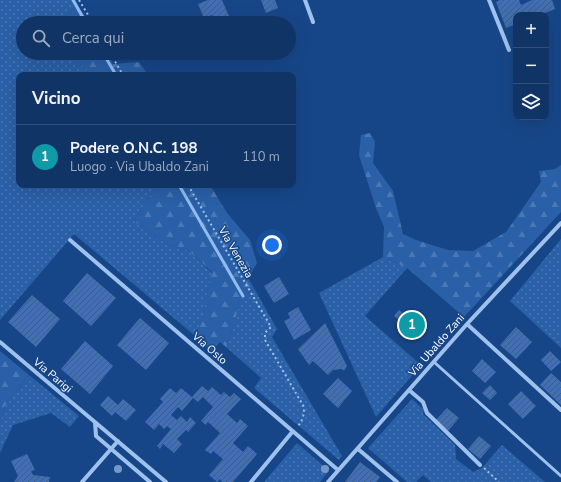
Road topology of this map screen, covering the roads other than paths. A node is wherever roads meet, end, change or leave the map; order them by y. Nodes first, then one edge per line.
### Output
1 (305, 0) edge
2 (490, 0) edge
3 (313, 22) dead end
4 (509, 50) dead end
5 (561, 223) edge
6 (70, 240) dead end
7 (467, 324) junction
8 (0, 342) edge
9 (434, 362) junction
10 (409, 390) junction
11 (561, 410) edge
12 (95, 422) junction
13 (293, 432) junction
14 (118, 441) junction
15 (110, 449) junction
16 (358, 449) junction
17 (480, 465) road end
18 (338, 470) junction
19 (561, 476) edge
20 (161, 478) junction
21 (82, 482) edge
22 (150, 482) edge
23 (158, 482) edge
24 (166, 482) edge
25 (251, 482) edge
26 (328, 482) edge
27 (396, 482) edge

1 - 3 street
2 - 4 street
5 - 7 street, Via Ubaldo Zani
6 - 13 street, Via Oslo
7 - 9 street, Via Ubaldo Zani
7 - 11 street
8 - 12 street, Via Parigi
9 - 10 street, Via Ubaldo Zani
9 - 19 lane
10 - 16 street, Via Ubaldo Zani
10 - 17 street
12 - 14 street, Via Parigi
12 - 15 street
13 - 18 street, Via Oslo
13 - 25 street
14 - 15 street
14 - 20 street, Via Parigi
15 - 21 street
15 - 22 street
16 - 18 street, Via Ubaldo Zani
16 - 27 street
18 - 26 street, Via Ubaldo Zani
20 - 23 street
20 - 24 street, Via Parigi

